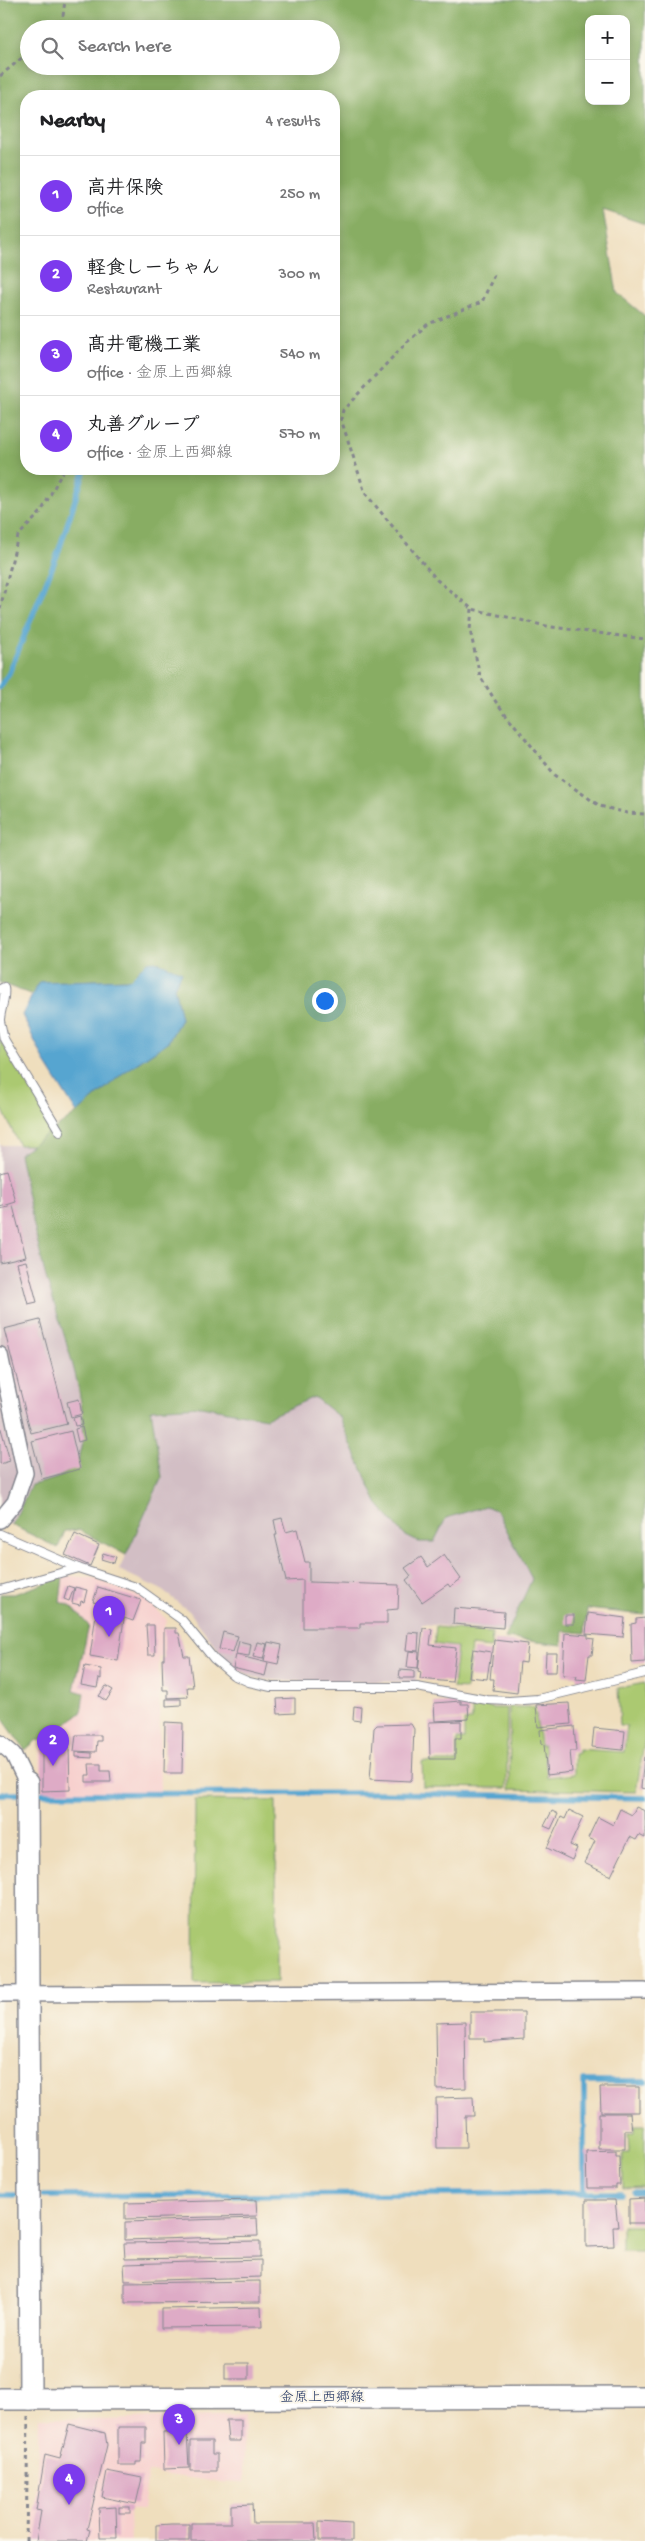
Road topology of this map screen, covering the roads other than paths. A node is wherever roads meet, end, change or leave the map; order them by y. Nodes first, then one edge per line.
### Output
1 (0, 989) edge
2 (0, 1020) edge
3 (60, 1132) dead end
4 (0, 1355) edge
5 (0, 1520) edge
6 (0, 1534) edge
7 (78, 1568) junction
8 (0, 1590) edge
9 (645, 1673) edge
10 (0, 1743) edge
11 (27, 1783) joint
12 (645, 1991) edge
13 (0, 1994) edge
14 (29, 1994) junction
15 (645, 2397) edge
16 (0, 2399) edge
17 (30, 2399) junction

1 - 2 lane
2 - 3 lane
4 - 5 street
6 - 7 lane
7 - 8 lane
7 - 9 lane
10 - 11 street
11 - 14 main road
12 - 14 street
13 - 14 street
14 - 17 main road
15 - 17 main road, 金原上西郷線
16 - 17 main road, 金原上西郷線

